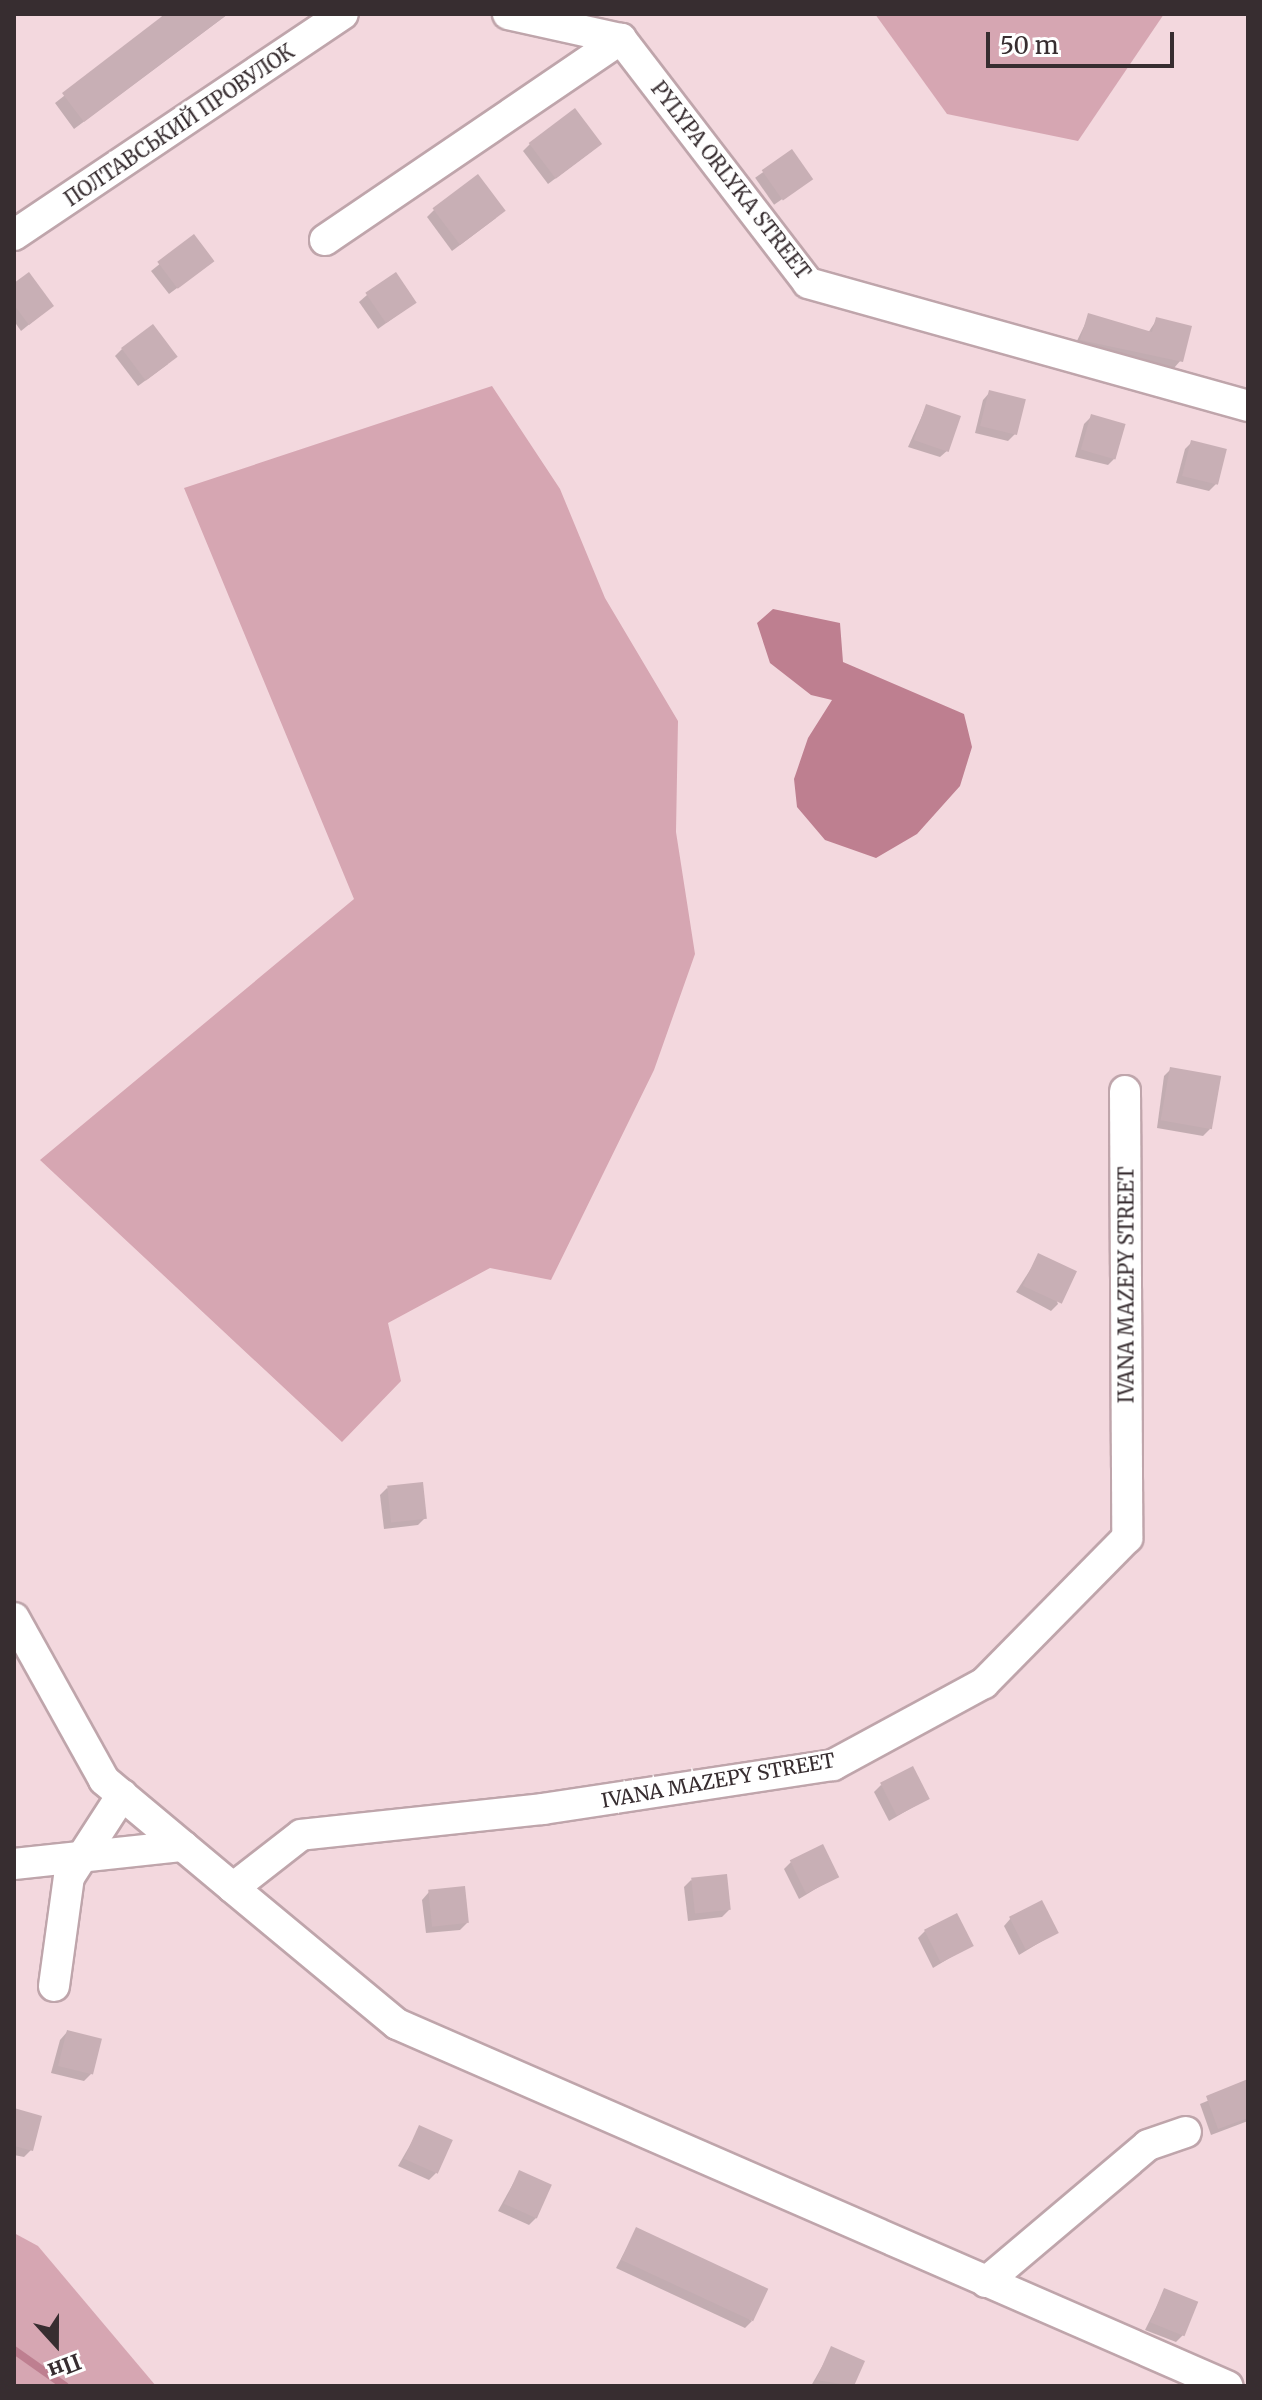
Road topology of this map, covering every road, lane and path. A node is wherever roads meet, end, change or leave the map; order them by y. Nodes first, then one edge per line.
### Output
1 (343, 14) edge
2 (508, 14) edge
3 (621, 39) junction
4 (14, 235) edge
5 (325, 240) dead end
6 (1248, 406) edge
7 (1125, 1091) dead end
8 (14, 1618) edge
9 (122, 1795) junction
10 (183, 1846) junction
11 (82, 1857) junction
12 (14, 1864) edge
13 (233, 1888) junction
14 (54, 1986) dead end
15 (1186, 2132) dead end
16 (986, 2282) junction
17 (1227, 2386) edge

1 - 4 street, ПОЛТАВСЬКИЙ ПРОВУЛОК
2 - 3 street
3 - 5 street
3 - 6 street, PYLYPA ORLYKA STREET
7 - 13 street, IVANA MAZEPY STREET
8 - 9 street
9 - 10 street
9 - 11 street
10 - 11 street
10 - 13 street
11 - 12 street
11 - 14 street
13 - 16 street
15 - 16 street
16 - 17 street

